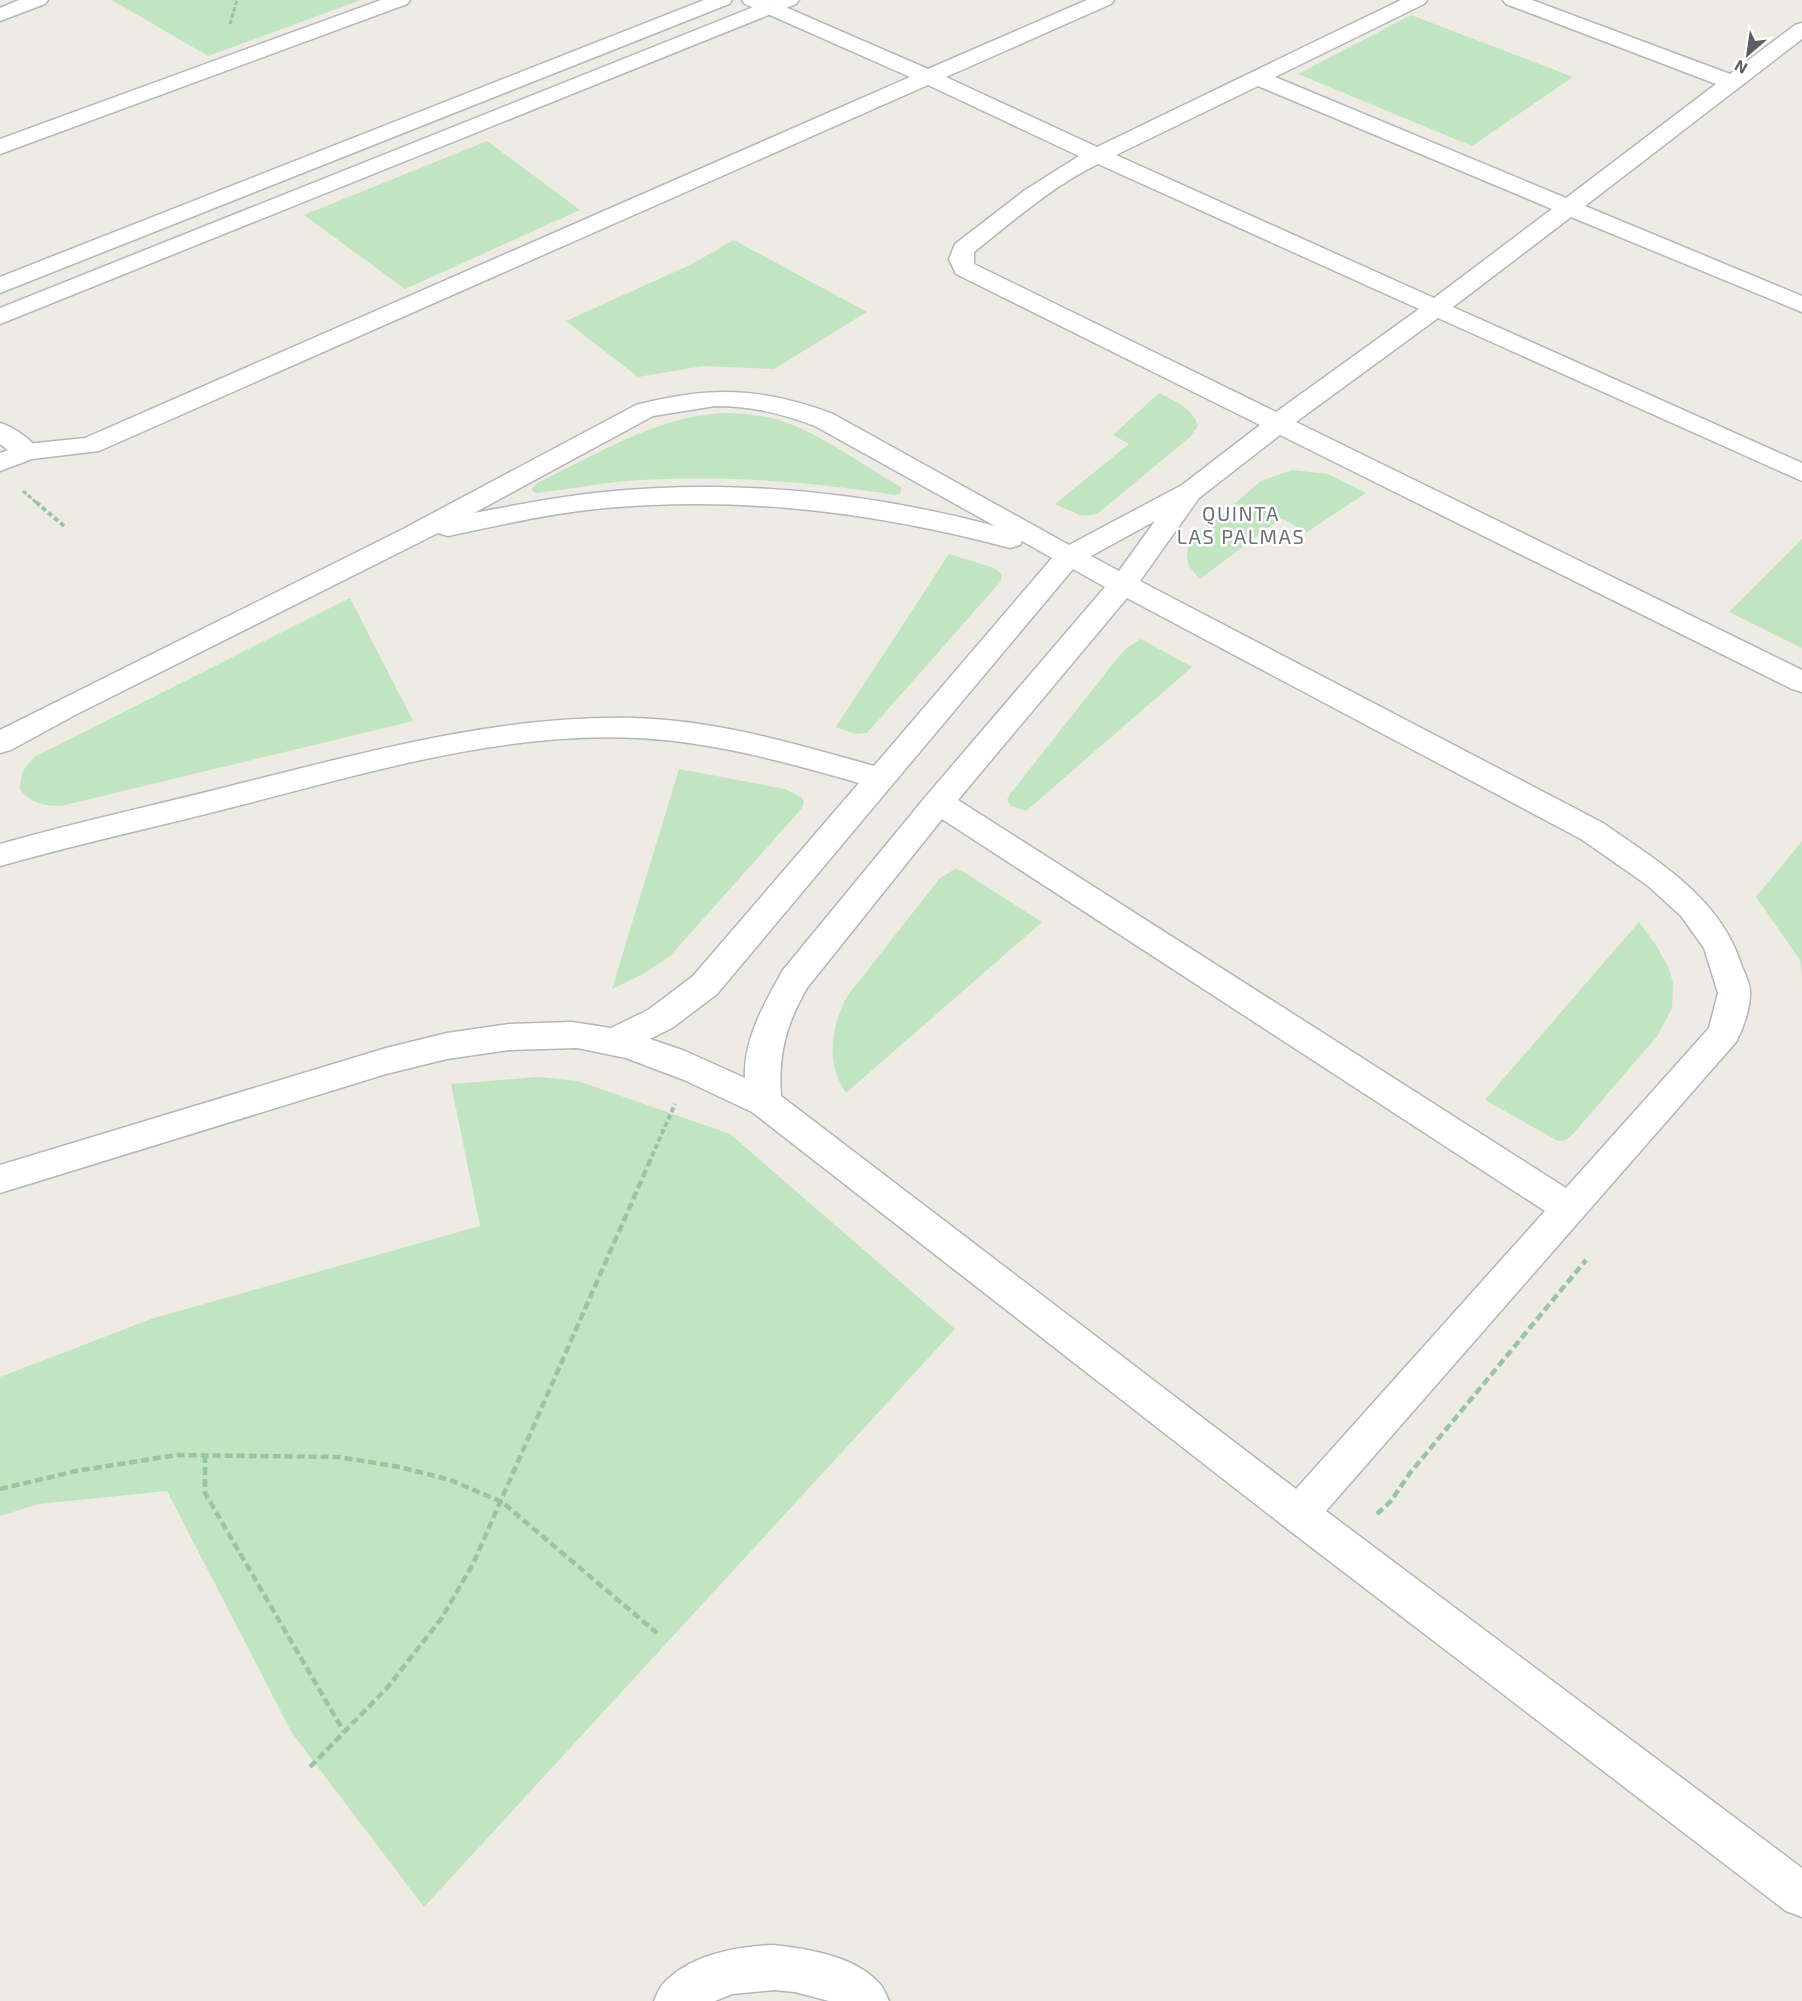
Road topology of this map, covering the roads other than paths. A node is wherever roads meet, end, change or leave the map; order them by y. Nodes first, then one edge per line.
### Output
1 (38, 0) edge
2 (400, 0) edge
3 (722, 0) edge
4 (1104, 0) edge
5 (1417, 0) edge
6 (1513, 0) edge
7 (771, 2) edge
8 (0, 15) edge
9 (1802, 29) edge
10 (928, 77) junction
11 (1256, 77) junction
12 (1734, 83) junction
13 (0, 147) edge
14 (1096, 154) junction
15 (1569, 208) junction
16 (0, 286) edge
17 (1797, 297) edge
18 (1435, 309) junction
19 (0, 317) edge
20 (1279, 422) junction
21 (0, 431) edge
22 (27, 452) junction
23 (0, 463) edge
24 (1802, 473) edge
25 (1191, 491) junction
26 (413, 534) junction
27 (1069, 556) junction
28 (1124, 584) junction
29 (1802, 682) edge
30 (0, 743) edge
31 (880, 778) junction
32 (939, 803) junction
33 (1, 854) edge
34 (615, 1041) junction
35 (764, 1102) junction
36 (0, 1179) edge
37 (1570, 1209) junction
38 (1299, 1514) junction
39 (1802, 1895) edge
40 (677, 2001) edge
41 (866, 2001) edge

1 - 8 street
2 - 13 street
3 - 16 street
4 - 10 street
5 - 11 street
6 - 12 street
7 - 10 street
7 - 19 street
9 - 12 street
10 - 14 street
10 - 22 street
11 - 14 street
11 - 15 street
12 - 15 street
14 - 18 street
14 - 20 street
15 - 17 street
15 - 18 street
18 - 20 street
18 - 24 street
20 - 25 street
20 - 29 street
21 - 22 street
22 - 23 street
25 - 27 street
25 - 28 street
26 - 27 street
26 - 27 street
26 - 30 street
27 - 28 street
27 - 31 street
28 - 32 street
28 - 37 street
31 - 33 street
31 - 34 street
32 - 35 street
32 - 37 street
34 - 35 street
34 - 36 street
35 - 38 street
37 - 38 street
38 - 39 street
40 - 41 street

